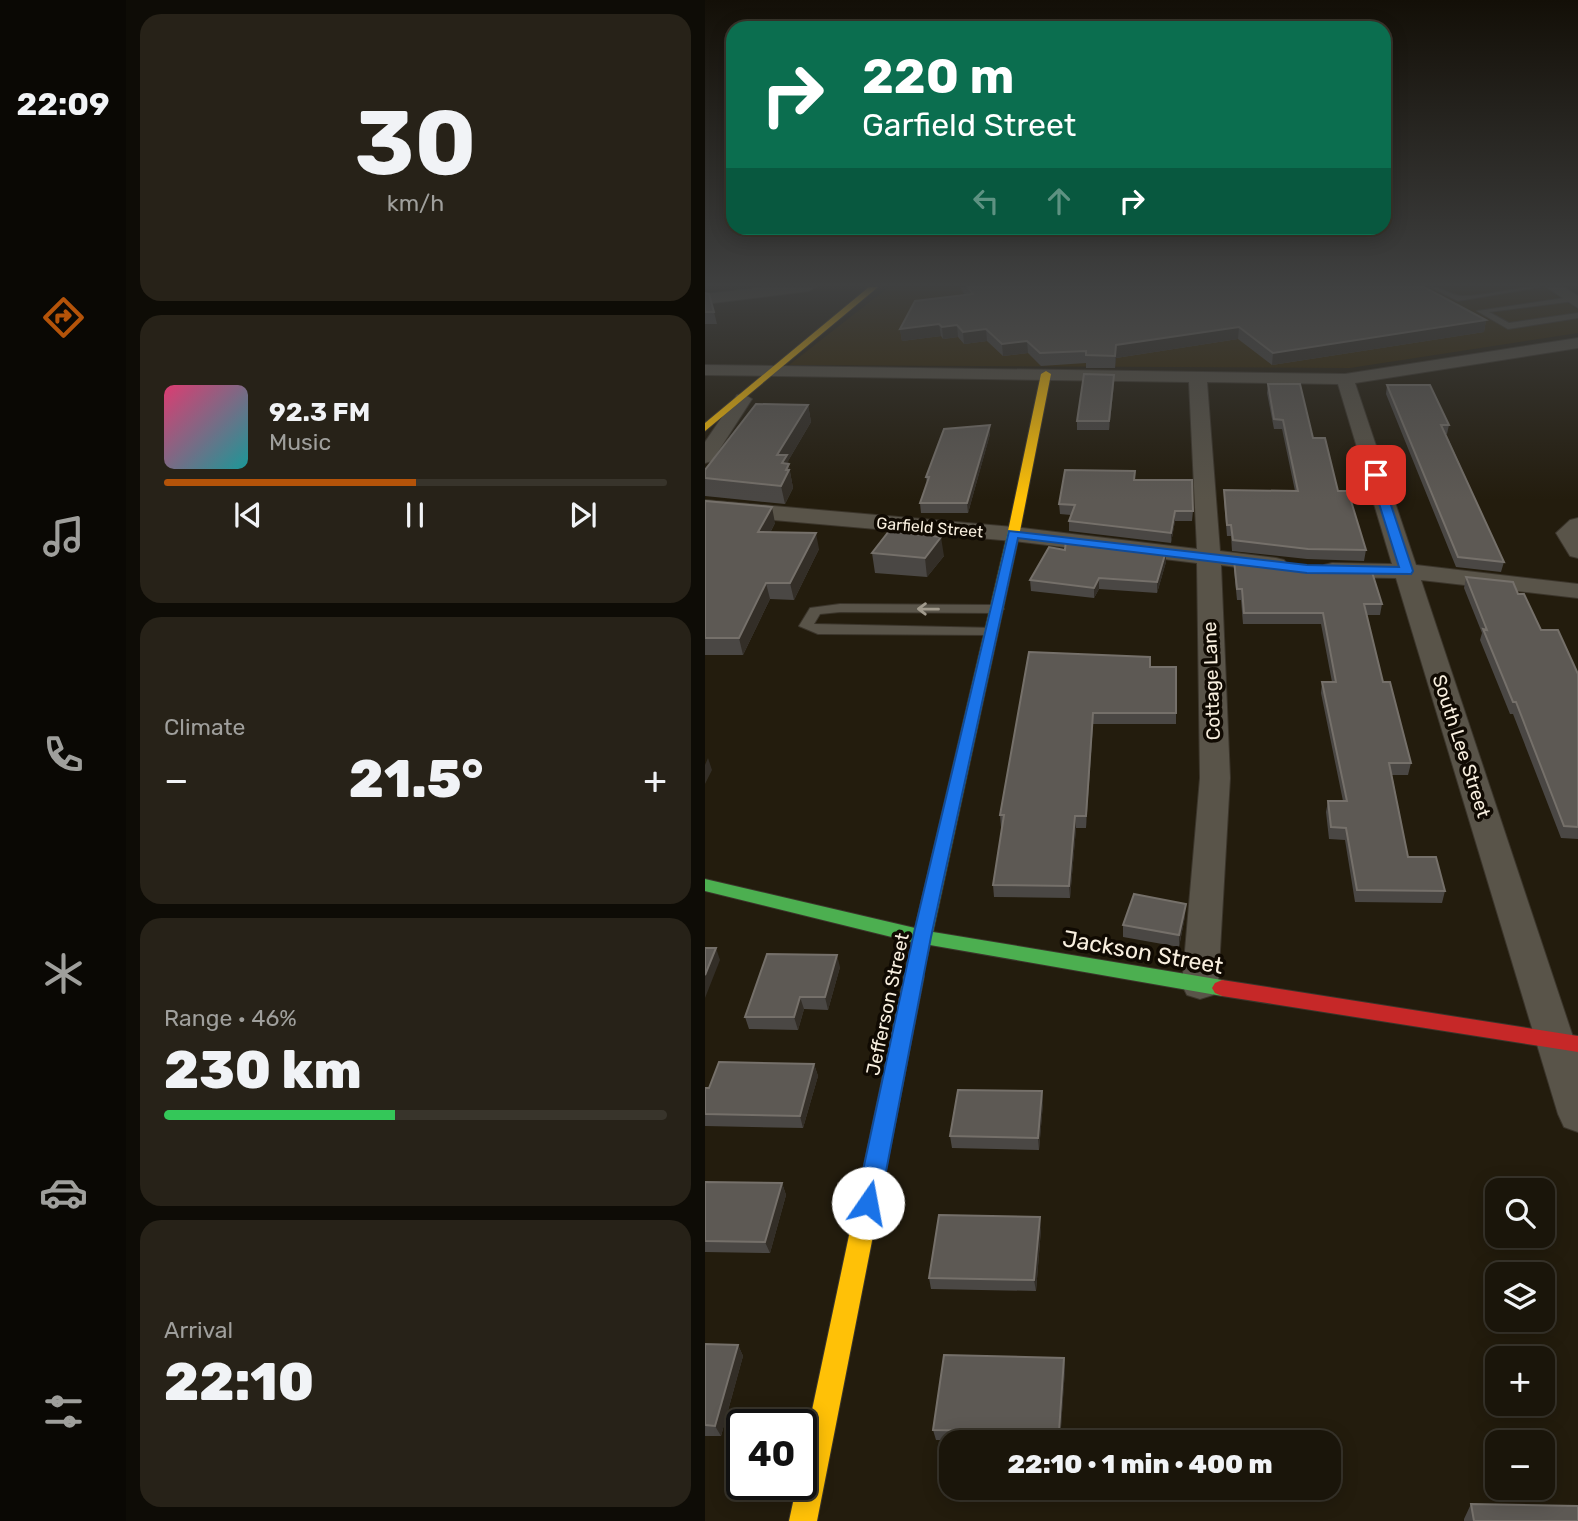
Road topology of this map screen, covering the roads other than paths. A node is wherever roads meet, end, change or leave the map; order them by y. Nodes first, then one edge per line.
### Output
1 (790, 358) edge
2 (1481, 358) edge
3 (705, 370) edge
4 (775, 370) junction
5 (1046, 374) junction
6 (1199, 376) junction
7 (1345, 379) junction
8 (743, 399) junction
9 (705, 428) edge
10 (705, 457) edge
11 (705, 507) edge
12 (1578, 525) edge
13 (1013, 534) junction
14 (1578, 551) edge
15 (1208, 558) junction
16 (1406, 571) junction
17 (1578, 591) edge
18 (997, 609) junction
19 (991, 631) junction
20 (705, 885) edge
21 (922, 937) junction
22 (1200, 985) junction
23 (1566, 1042) edge
24 (1578, 1114) edge
25 (804, 1521) edge

1 - 4 street
2 - 7 street
3 - 4 street
4 - 5 street
4 - 8 street
5 - 6 street
5 - 13 street, Jefferson Street
6 - 7 street
6 - 15 street, Cottage Lane
7 - 16 street, South Lee Street
8 - 9 street
8 - 10 street
11 - 13 street, Garfield Street
12 - 14 street
13 - 15 street, Garfield Street
13 - 18 street, Jefferson Street
15 - 16 street, Garfield Street
15 - 22 street, Cottage Lane
16 - 17 street, Garfield Street
16 - 23 street, South Lee Street
18 - 19 street, Jefferson Street
18 -> 19 lane
19 - 21 street, Jefferson Street
20 - 21 street, Jackson Street
21 - 22 street, Jackson Street
21 - 25 street, Jefferson Street
22 - 23 street, Jackson Street
23 - 24 street, South Lee Street

